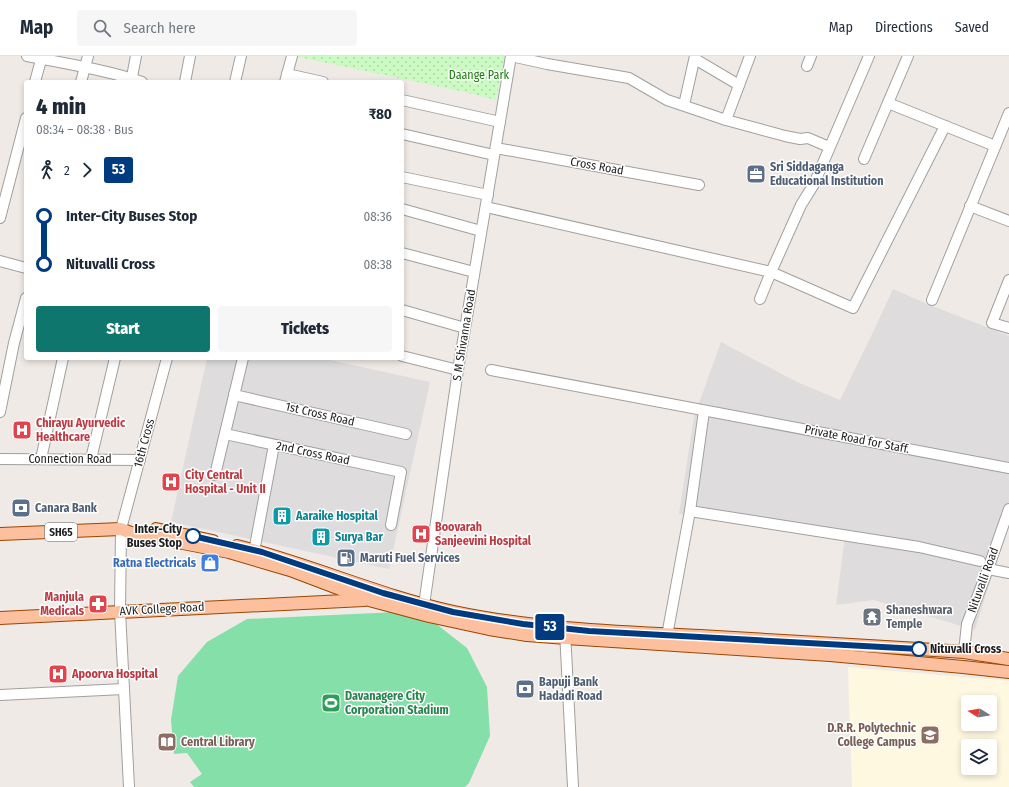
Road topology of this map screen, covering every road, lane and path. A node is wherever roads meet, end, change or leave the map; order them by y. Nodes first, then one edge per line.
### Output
1 (27, 56) edge
2 (88, 56) edge
3 (136, 56) edge
4 (190, 56) edge
5 (241, 56) edge
6 (292, 56) edge
7 (511, 56) edge
8 (750, 56) edge
9 (810, 56) edge
10 (869, 56) edge
11 (908, 56) edge
12 (42, 57) edge
13 (695, 57) edge
14 (807, 66) dead end
15 (85, 68) junction
16 (286, 78) edge
17 (36, 80) edge
18 (82, 80) edge
19 (131, 80) edge
20 (185, 80) edge
21 (235, 80) edge
22 (304, 80) edge
23 (739, 85) junction
24 (404, 100) edge
25 (888, 102) junction
26 (684, 106) junction
27 (1009, 113) edge
28 (726, 120) junction
29 (500, 122) junction
30 (24, 126) edge
31 (945, 126) junction
32 (404, 134) edge
33 (995, 146) junction
34 (829, 147) junction
35 (495, 152) junction
36 (864, 159) dead end
37 (404, 177) edge
38 (699, 185) dead end
39 (488, 195) junction
40 (970, 206) junction
41 (486, 207) junction
42 (404, 211) edge
43 (0, 218) edge
44 (1009, 221) edge
45 (482, 231) junction
46 (404, 254) edge
47 (0, 261) edge
48 (24, 267) edge
49 (474, 272) junction
50 (770, 272) junction
51 (1009, 280) edge
52 (760, 299) dead end
53 (932, 300) dead end
54 (24, 306) edge
55 (404, 311) edge
56 (465, 328) junction
57 (1009, 328) edge
58 (404, 356) edge
59 (63, 360) edge
60 (115, 360) edge
61 (166, 360) edge
62 (243, 360) edge
63 (458, 370) junction
64 (491, 370) dead end
65 (234, 395) junction
66 (704, 411) junction
67 (0, 412) edge
68 (224, 434) junction
69 (406, 434) dead end
70 (274, 445) junction
71 (0, 459) edge
72 (41, 459) junction
73 (91, 459) junction
74 (140, 460) junction
75 (1009, 468) edge
76 (215, 475) dead end
77 (1009, 509) edge
78 (690, 511) junction
79 (390, 525) dead end
80 (122, 529) junction
81 (0, 534) edge
82 (253, 555) junction
83 (980, 561) dead end
84 (988, 569) junction
85 (1009, 573) edge
86 (336, 582) junction
87 (369, 600) junction
88 (324, 602) junction
89 (423, 609) junction
90 (120, 611) junction
91 (0, 618) edge
92 (565, 633) junction
93 (667, 639) junction
94 (964, 652) junction
95 (1009, 659) edge
96 (1009, 672) edge
97 (124, 689) junction
98 (0, 694) edge
99 (129, 787) edge
100 (573, 787) edge

1 - 12 street
2 - 15 street
3 - 19 street
4 - 20 street
5 - 21 street
6 - 16 street
7 - 26 street
7 - 29 street, S M Shivanna Road
8 - 23 street
9 - 14 street
10 - 34 street
11 - 25 street
12 - 15 street
12 - 17 street
13 - 23 street
13 - 26 street
15 - 18 street
15 - 19 street
16 - 22 street
23 - 28 street
24 - 29 street
25 - 31 street
25 - 36 street
26 - 28 street
27 - 33 street
28 - 34 street
29 - 35 street, S M Shivanna Road
30 - 43 street
31 - 33 street
31 - 50 street
32 - 35 street, Cross Road
33 - 40 street
34 - 50 street
35 - 38 street, Cross Road
35 - 39 street, S M Shivanna Road
37 - 39 street
39 - 41 street, S M Shivanna Road
40 - 44 street
40 - 53 street
41 - 45 street, S M Shivanna Road
41 - 50 street
42 - 45 street
45 - 49 street, S M Shivanna Road
46 - 49 street
47 - 48 street
49 - 56 street, S M Shivanna Road
50 - 52 street
51 - 57 street
54 - 67 street
55 - 56 street
56 - 63 street, S M Shivanna Road
58 - 63 street
59 - 72 street
60 - 73 street
61 - 74 street, 16th Cross
62 - 65 street
63 - 89 street, S M Shivanna Road
64 - 66 street, Private Road for Staff.
65 - 68 street
65 - 69 street, 1st Cross Road
66 - 75 street, Private Road for Staff.
66 - 78 street
68 - 70 street, 2nd Cross Road
68 - 76 street
70 - 79 street, 2nd Cross Road
70 - 82 street
71 - 72 street, Connection Road
72 - 73 street, Connection Road
73 - 74 street, Connection Road
74 - 80 street, 16th Cross
77 - 84 street, Nituvalli Road
78 - 83 street
78 - 93 street
80 - 81 main road, SH65
80 - 82 main road, SH65
80 - 90 street, 16th Cross
82 - 86 main road, SH65
84 - 85 street
84 - 94 street, Nituvalli Road
86 - 87 main road, SH65
86 - 88 main road
86 - 89 main road
87 - 88 main road, AVK College Road
87 - 89 main road, SH65
88 - 90 main road, AVK College Road
89 - 92 main road, SH65
90 - 91 main road, AVK College Road
90 - 97 street, 16th Cross
92 - 93 main road, SH65
92 - 100 street
93 - 94 main road
93 - 96 main road, SH65
94 - 95 main road
97 - 98 street
97 - 99 street, 16th Cross

